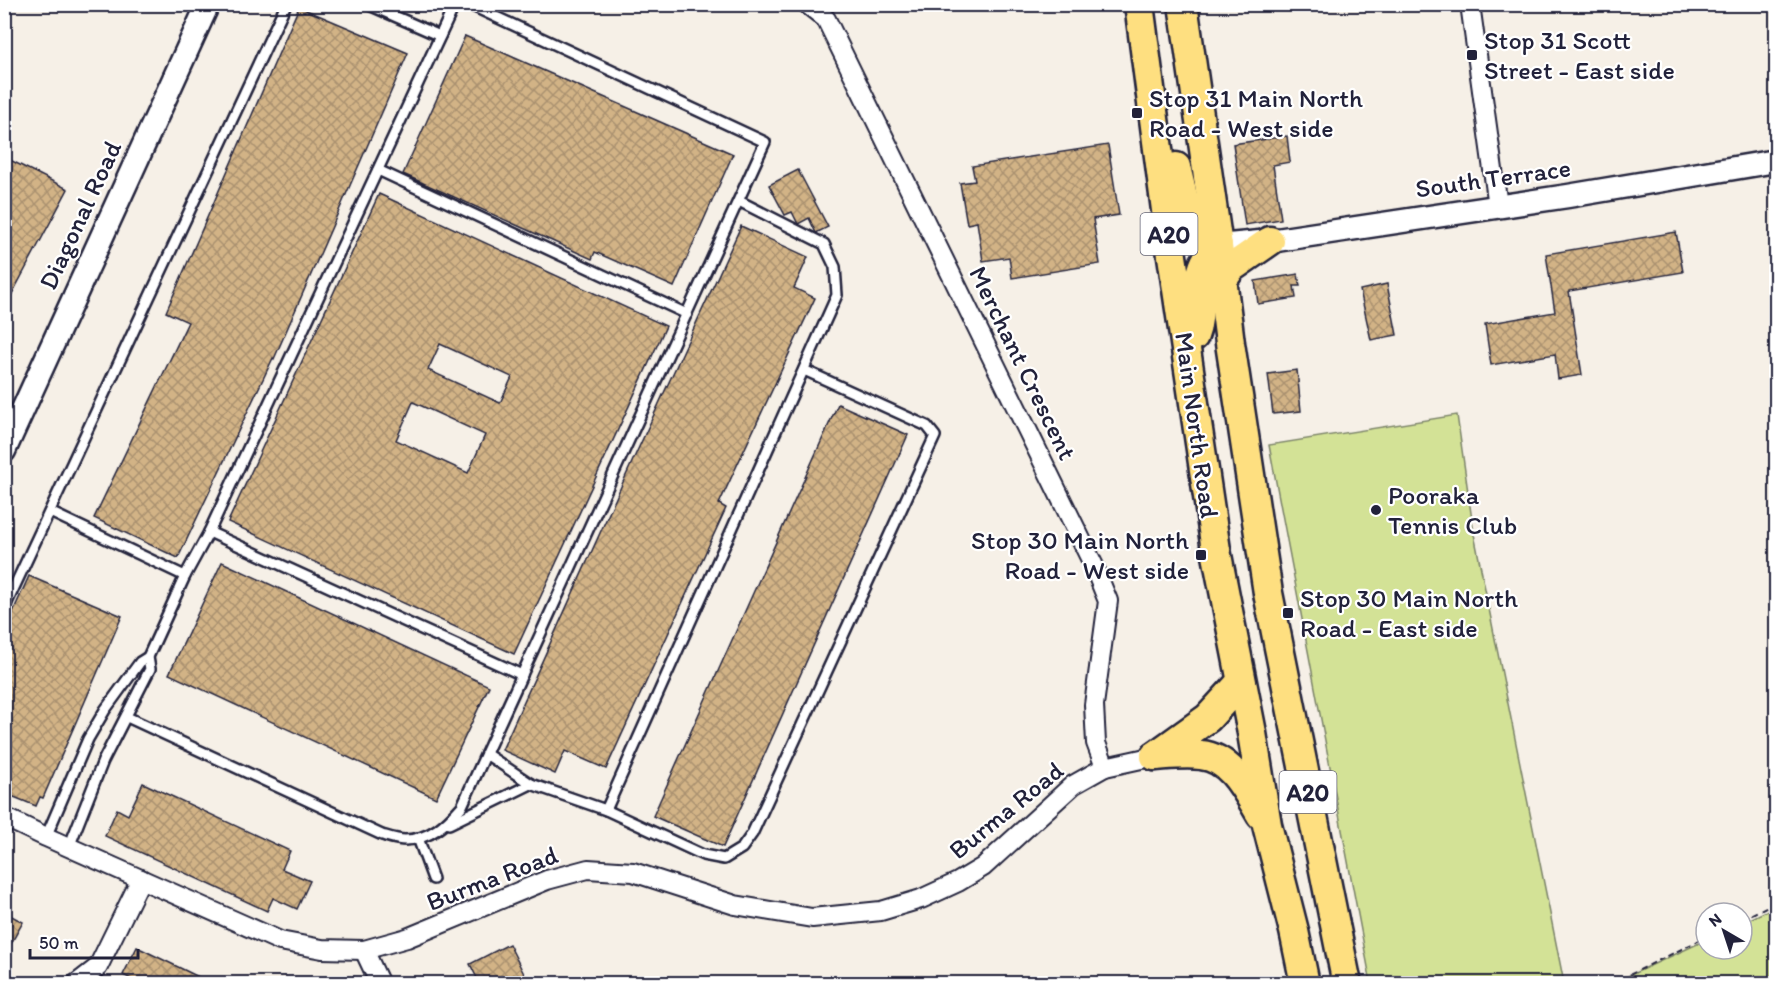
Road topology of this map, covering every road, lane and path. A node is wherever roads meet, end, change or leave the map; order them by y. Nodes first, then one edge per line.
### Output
1 (208, 4) edge
2 (286, 4) edge
3 (367, 4) edge
4 (455, 4) edge
5 (468, 4) edge
6 (807, 4) edge
7 (1139, 4) edge
8 (1183, 4) edge
9 (1470, 4) edge
10 (440, 36) junction
11 (1153, 112) junction
12 (1776, 161) edge
13 (378, 170) junction
14 (739, 201) junction
15 (1498, 206) junction
16 (1270, 241) junction
17 (1218, 246) junction
18 (1222, 281) junction
19 (687, 314) junction
20 (1187, 356) junction
21 (804, 370) junction
22 (4, 451) edge
23 (50, 512) junction
24 (209, 532) junction
25 (185, 576) junction
26 (4, 609) edge
27 (148, 657) junction
28 (522, 675) junction
29 (1241, 682) junction
30 (127, 717) junction
31 (486, 754) junction
32 (1155, 756) junction
33 (1106, 767) junction
34 (531, 784) junction
35 (606, 810) junction
36 (4, 817) edge
37 (1267, 825) junction
38 (443, 827) junction
39 (46, 837) junction
40 (418, 838) junction
41 (69, 847) junction
42 (141, 879) junction
43 (434, 879) dead end
44 (1776, 902) edge
45 (1754, 913) edge
46 (1694, 943) edge
47 (364, 950) junction
48 (76, 984) edge
49 (380, 984) edge
50 (1305, 984) edge
51 (1347, 984) edge
52 (1611, 984) edge

1 - 22 street, Diagonal Road
2 - 23 lane
3 - 10 lane
4 - 10 lane
5 - 14 lane
6 - 33 street, Merchant Crescent
7 - 11 highway, Main North Road / A20
8 - 17 highway, Main North Road / A20
9 - 15 street
10 - 13 lane
11 - 17 highway
11 - 20 highway, Main North Road / A20
12 - 15 street, South Terrace
13 - 19 lane
13 - 24 lane
14 - 19 lane
14 - 21 lane
15 - 16 street, South Terrace
16 - 17 street, South Terrace
16 - 18 highway
17 - 18 highway, Main North Road / A20
17 - 20 highway
18 - 51 highway, Main North Road / A20
19 - 28 lane
20 - 29 highway, Main North Road / A20
21 - 35 lane
21 - 35 lane
23 - 25 lane
23 - 26 lane
24 - 25 lane
24 - 28 lane
25 - 27 lane
27 - 30 lane
27 - 39 lane
28 - 31 lane
29 - 32 highway
29 - 37 highway, Main North Road / A20
30 - 40 lane
30 - 41 lane
31 - 34 lane
31 - 38 lane
32 - 33 street, Burma Road
32 - 37 highway
33 - 47 street, Burma Road
34 - 35 lane
34 - 38 lane
36 - 39 street, Burma Road
37 - 50 highway, Main North Road / A20
38 - 40 lane
39 - 41 street, Burma Road
40 - 43 lane
41 - 42 street, Burma Road
42 - 47 street, Burma Road
42 - 48 street
44 - 45 path
46 - 52 path
47 - 49 street

